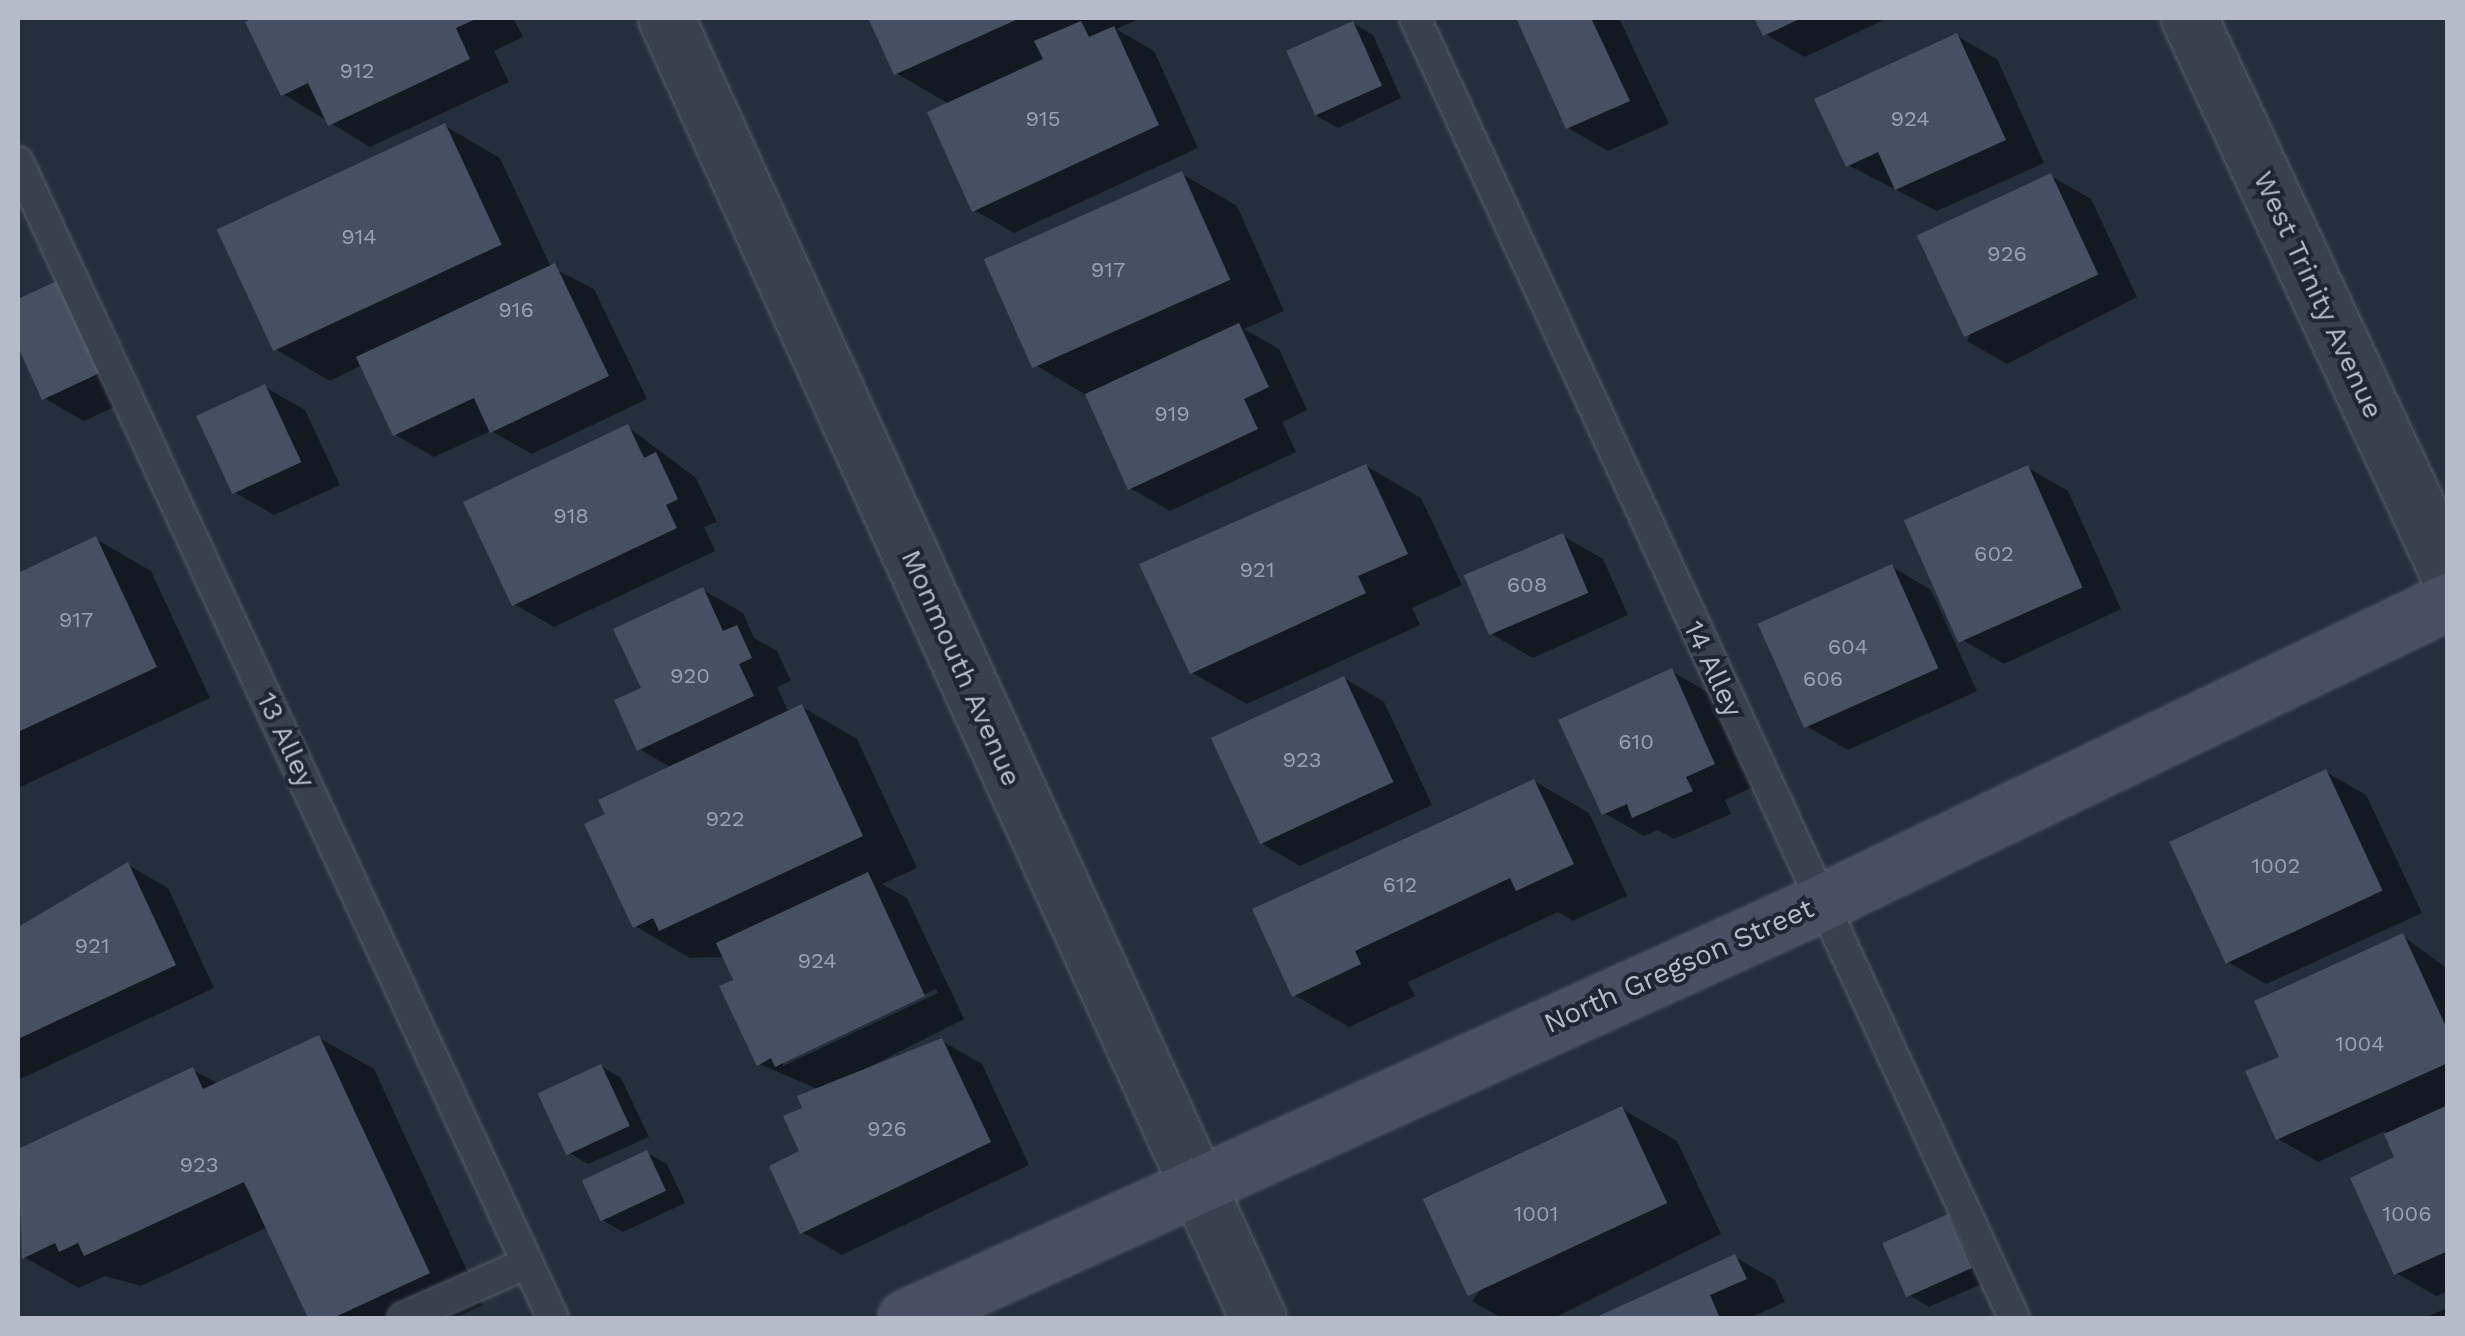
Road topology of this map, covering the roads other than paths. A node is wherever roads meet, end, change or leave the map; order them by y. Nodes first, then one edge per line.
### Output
1 (666, 18) edge
2 (1416, 18) edge
3 (2189, 18) edge
4 (18, 162) edge
5 (2448, 573) edge
6 (2448, 602) edge
7 (1821, 902) junction
8 (1196, 1183) junction
9 (527, 1263) junction
10 (402, 1318) edge
11 (553, 1318) edge
12 (906, 1318) edge
13 (1258, 1318) edge
14 (2014, 1318) edge

1 - 8 street, Monmouth Avenue
2 - 7 lane, 14 Alley
3 - 5 street, West Trinity Avenue
4 - 9 lane, 13 Alley
6 - 7 main road, North Gregson Street
7 - 8 main road, North Gregson Street
7 - 14 lane, 14 Alley
8 - 12 main road, North Gregson Street
8 - 13 street, Monmouth Avenue
9 - 10 lane
9 - 11 lane, 13 Alley

